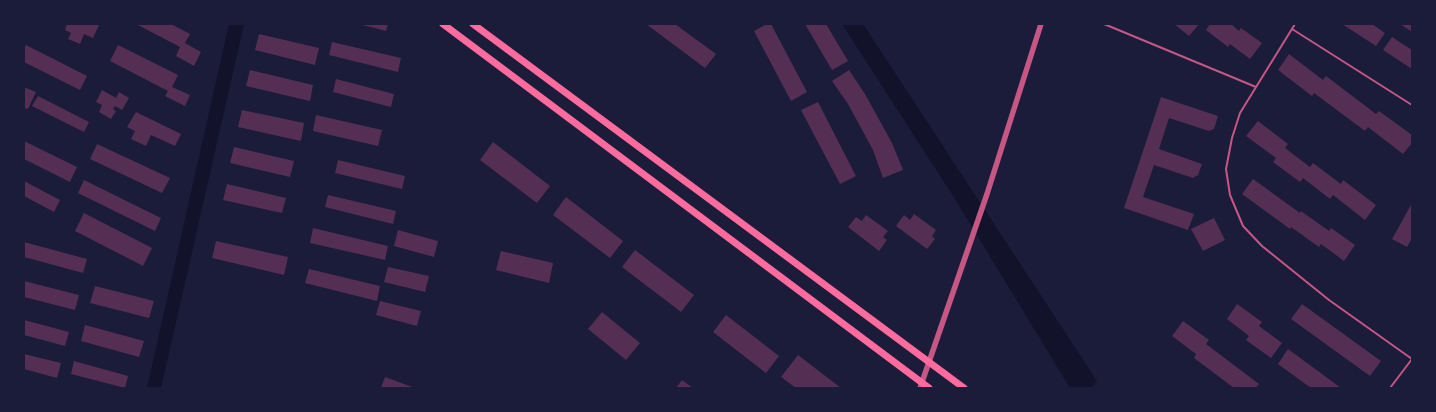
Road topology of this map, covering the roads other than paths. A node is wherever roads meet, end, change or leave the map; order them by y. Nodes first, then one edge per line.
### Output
1 (443, 24) edge
2 (473, 24) edge
3 (1041, 24) edge
4 (1104, 24) edge
5 (1295, 24) edge
6 (1292, 29) junction
7 (1256, 87) junction
8 (1412, 105) edge
9 (1412, 359) edge
10 (930, 363) junction
11 (924, 387) edge
12 (964, 388) edge
13 (1390, 388) edge

1 - 11 main road
2 - 10 main road
3 - 10 street
4 - 7 lane
5 - 6 lane
6 - 7 lane
6 - 8 lane
7 - 9 lane
9 - 13 lane
10 - 11 street
10 - 12 main road

